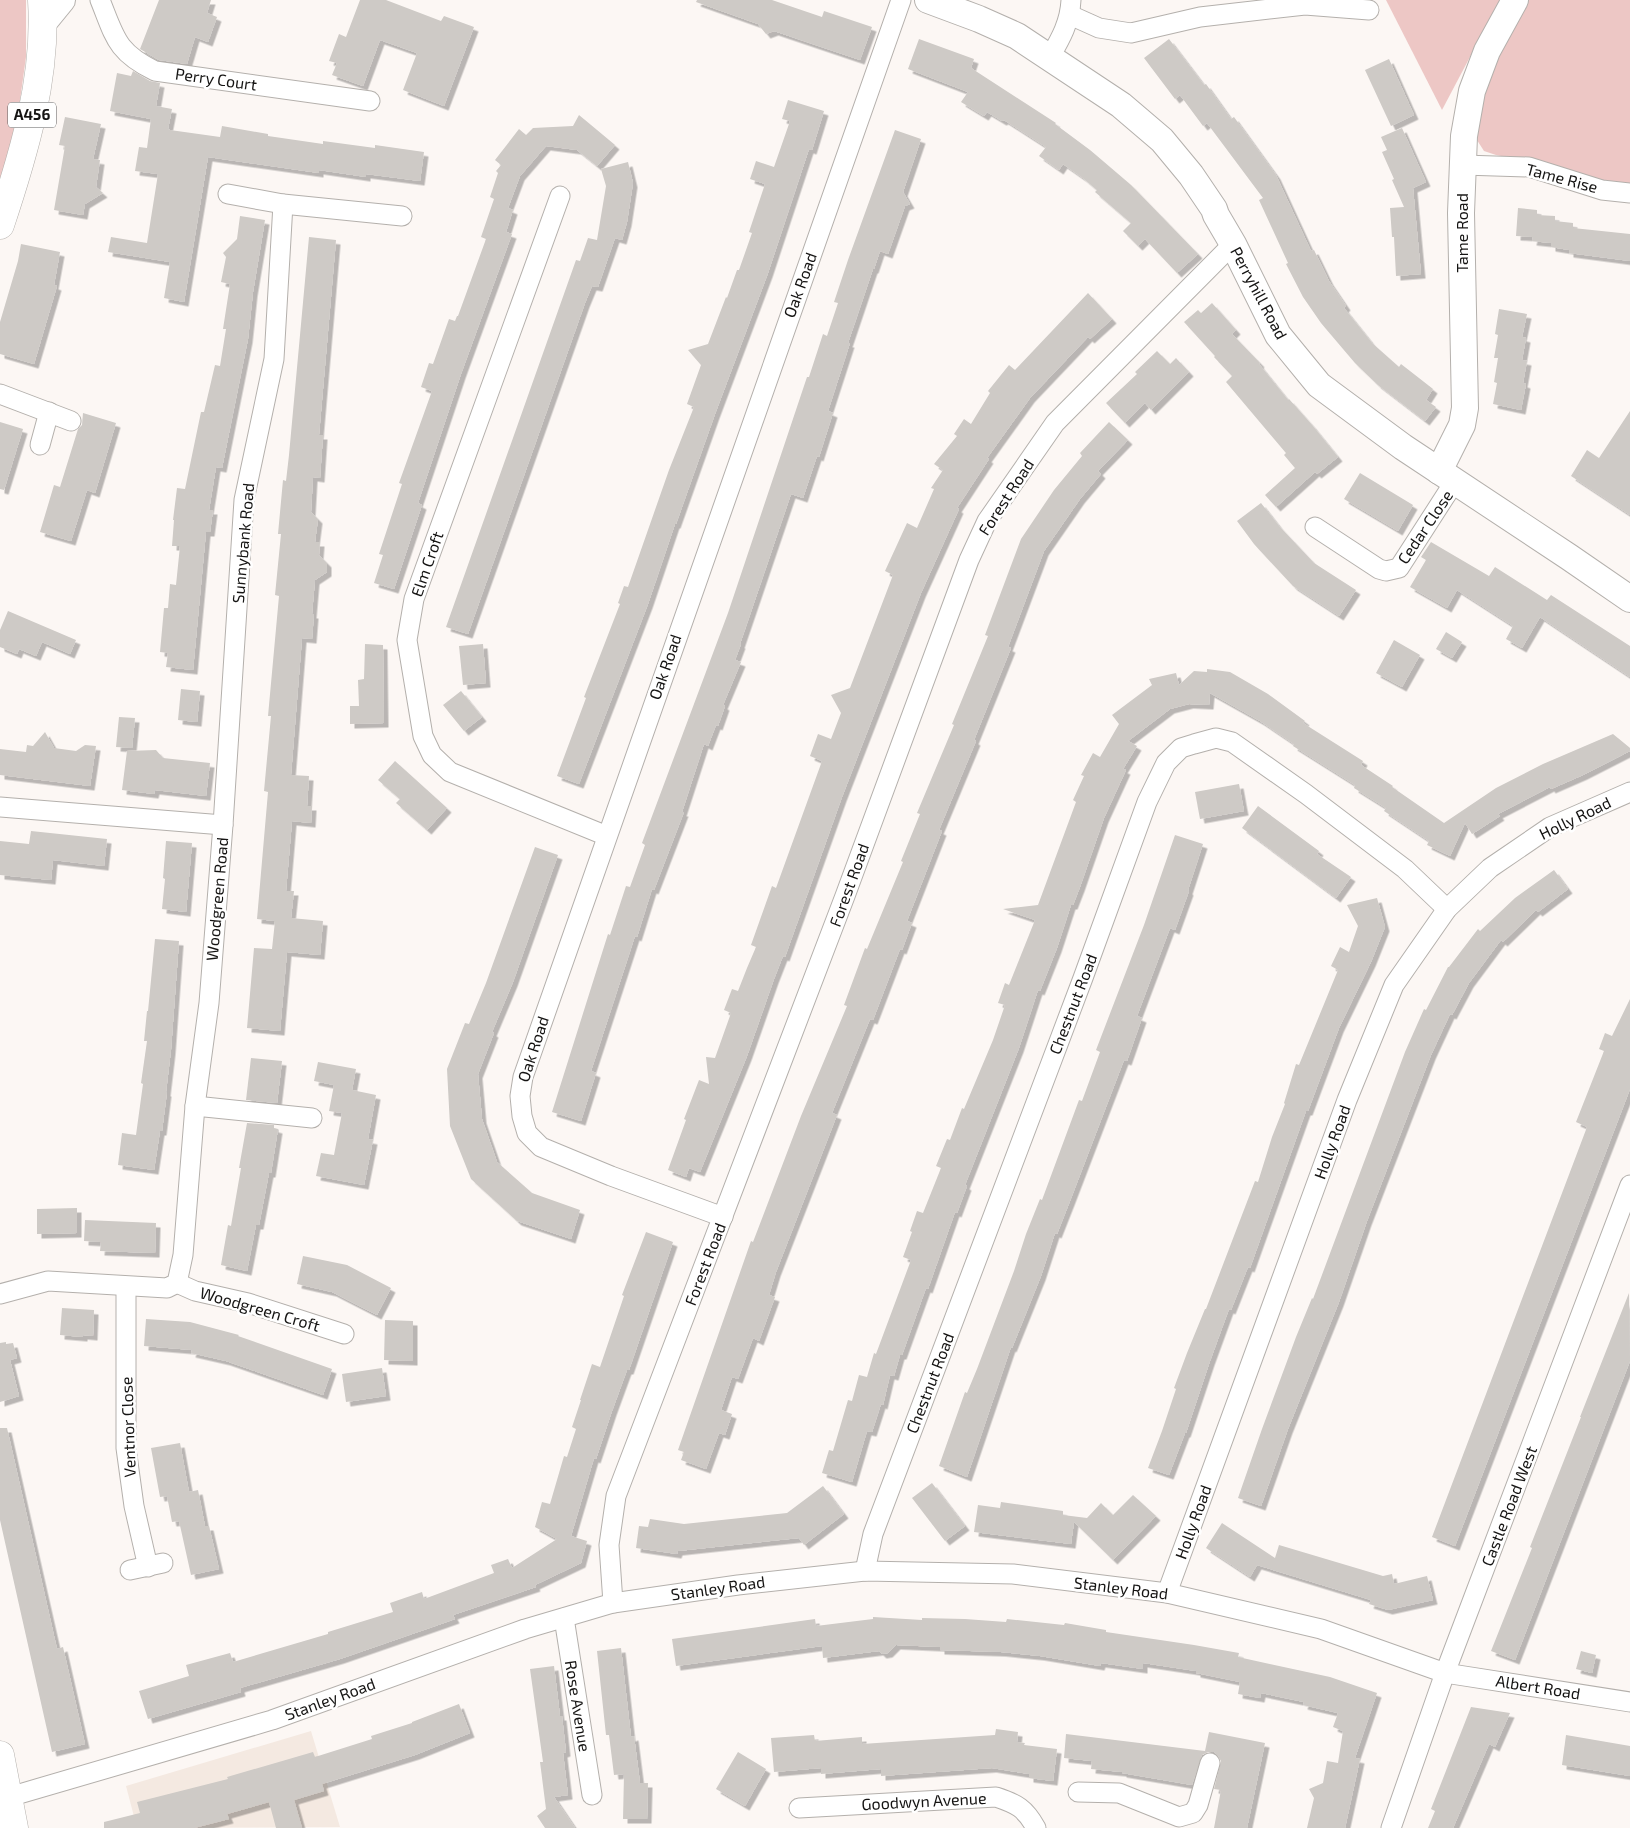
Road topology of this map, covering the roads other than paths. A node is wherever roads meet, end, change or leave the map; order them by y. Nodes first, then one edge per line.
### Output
1 (62, 0) edge
2 (100, 0) edge
3 (901, 0) edge
4 (928, 0) edge
5 (1514, 0) edge
6 (1348, 4) edge
7 (1071, 8) edge
8 (1369, 10) dead end
9 (43, 11) edge
10 (1050, 57) junction
11 (370, 102) dead end
12 (1463, 165) junction
13 (1630, 193) edge
14 (228, 194) dead end
15 (560, 196) dead end
16 (284, 204) junction
17 (402, 216) dead end
18 (0, 226) edge
19 (1233, 244) junction
20 (0, 394) edge
21 (49, 412) junction
22 (71, 421) dead end
23 (40, 445) dead end
24 (1447, 476) junction
25 (1315, 527) dead end
26 (1630, 599) edge
27 (1630, 792) edge
28 (0, 807) edge
29 (223, 825) junction
30 (607, 836) junction
31 (1447, 909) junction
32 (195, 1106) junction
33 (312, 1118) dead end
34 (1630, 1184) edge
35 (723, 1217) junction
36 (177, 1283) junction
37 (126, 1286) junction
38 (0, 1294) edge
39 (344, 1334) dead end
40 (147, 1567) dead end
41 (865, 1571) junction
42 (1167, 1593) junction
43 (613, 1603) junction
44 (564, 1618) junction
45 (1445, 1673) junction
46 (1630, 1702) edge
47 (0, 1756) edge
48 (1210, 1763) dead end
49 (1078, 1792) dead end
50 (592, 1795) dead end
51 (9, 1797) junction
52 (799, 1808) dead end
53 (1178, 1822) edge
54 (14, 1828) edge
55 (1036, 1828) edge
56 (1391, 1828) edge

1 - 9 street
2 - 11 street, Perry Court
3 - 30 street, Oak Road
4 - 10 street, Perryhill Road
5 - 12 street, Tame Road
6 - 7 street
6 - 8 street
7 - 10 street
9 - 18 highway, A456
10 - 19 street, Perryhill Road
12 - 13 street, Tame Rise
12 - 24 street, Tame Road
14 - 16 street
15 - 30 street, Elm Croft
16 - 17 street
16 - 29 street, Sunnybank Road
19 - 24 street, Perryhill Road
19 - 35 street, Forest Road
20 - 21 street
21 - 22 street
21 - 23 street
24 - 25 street, Cedar Close
24 - 26 street, Perryhill Road
27 - 31 street, Holly Road
28 - 29 street, Woodgreen Road
29 - 32 street, Woodgreen Road
30 - 35 street, Oak Road
31 - 41 street, Chestnut Road
31 - 42 street, Holly Road
32 - 33 street
32 - 36 street, Woodgreen Road
34 - 45 street, Castle Road West
35 - 43 street, Forest Road
36 - 37 street
36 - 39 street, Woodgreen Croft
37 - 38 street
37 - 40 street, Ventnor Close
41 - 42 street, Stanley Road
41 - 43 street, Stanley Road
42 - 45 street, Stanley Road
43 - 44 street, Stanley Road
44 - 50 street, Rose Avenue
44 - 51 street, Stanley Road
45 - 46 street, Albert Road
45 - 56 street, Castle Road West
47 - 51 highway
48 - 53 street
49 - 53 street
51 - 54 highway
52 - 55 street, Goodwyn Avenue

